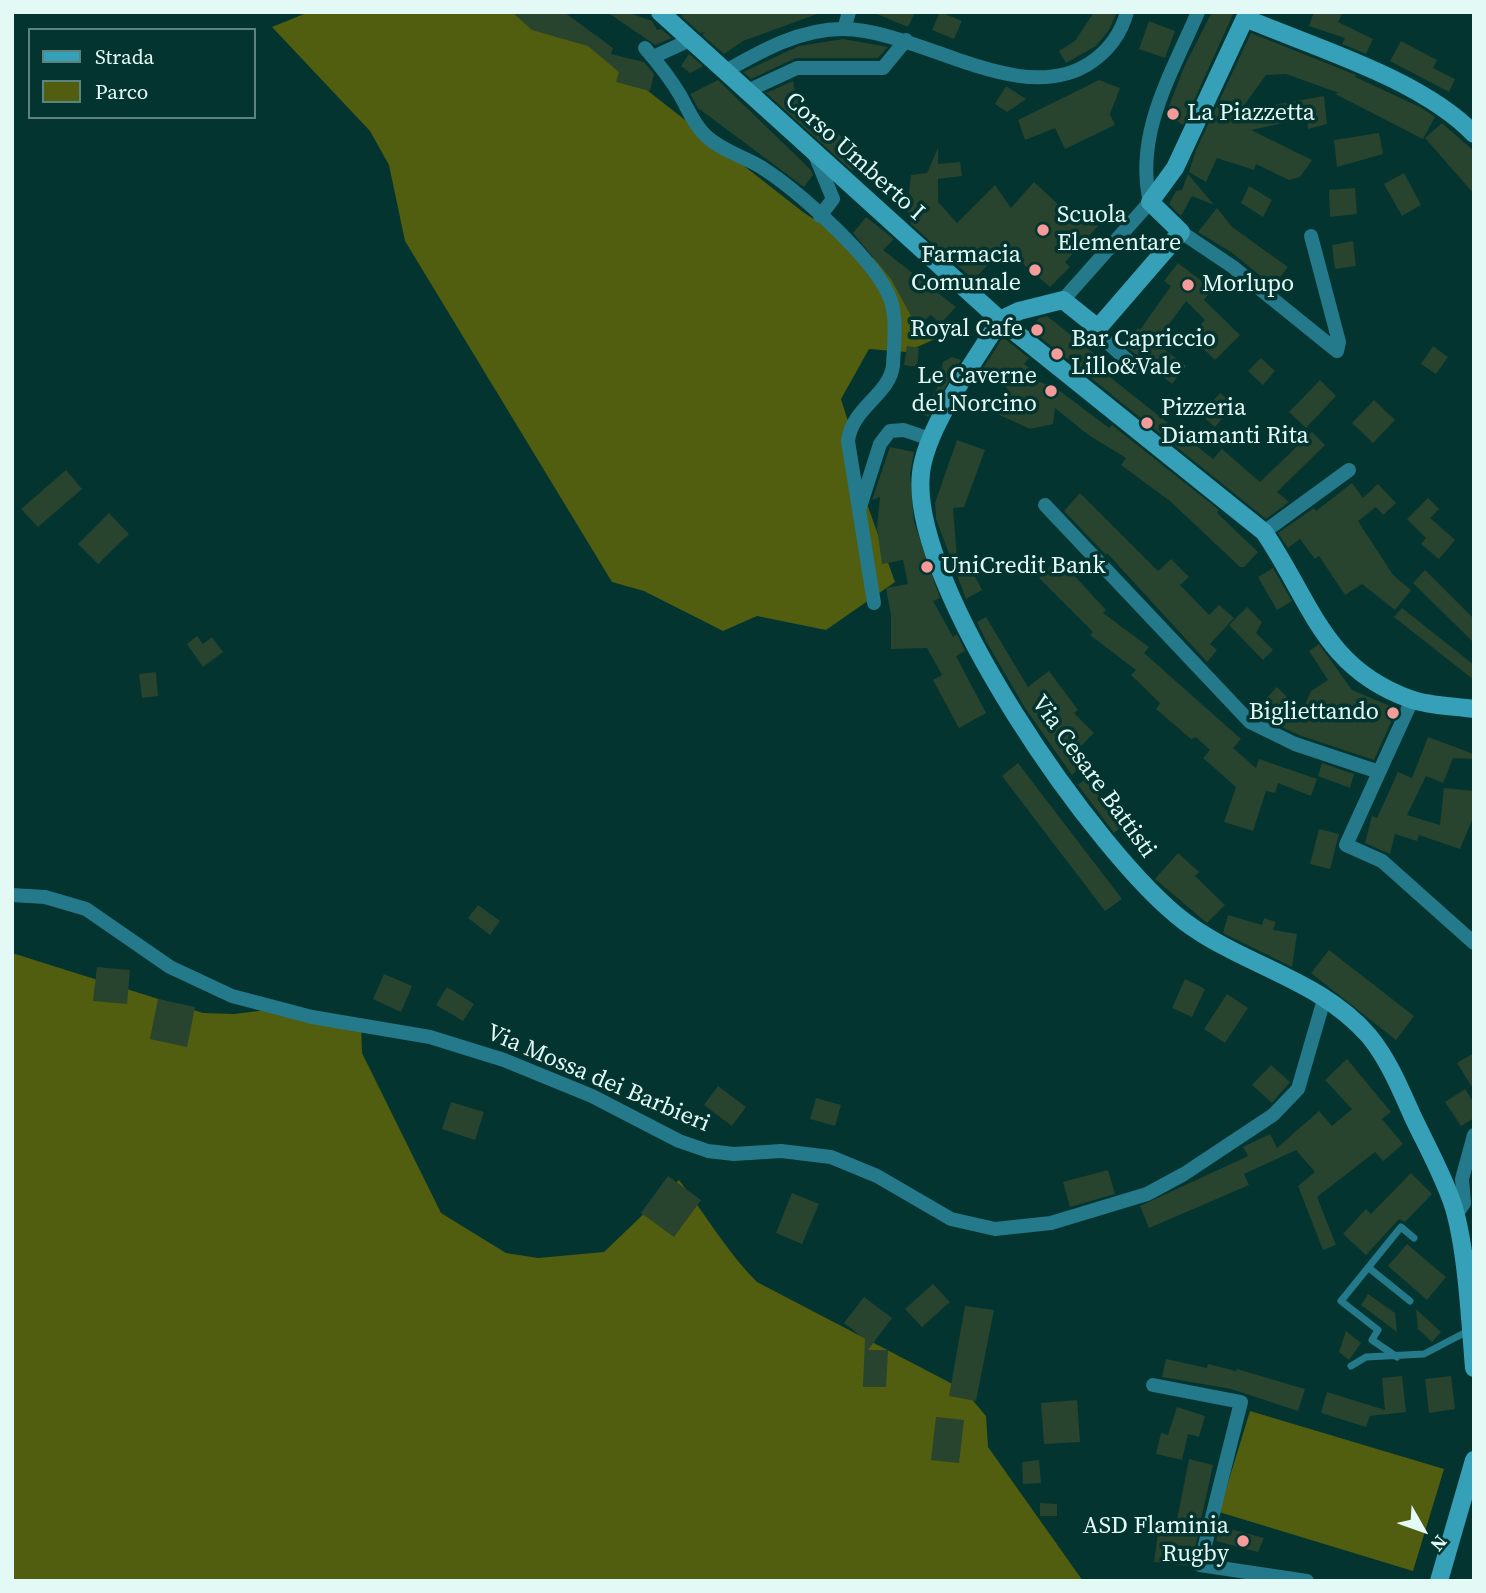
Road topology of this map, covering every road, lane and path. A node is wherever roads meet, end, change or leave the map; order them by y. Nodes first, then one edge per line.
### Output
1 (660, 12) edge
2 (849, 12) edge
3 (1127, 12) edge
4 (1198, 12) edge
5 (1246, 15) edge
6 (844, 29) junction
7 (690, 40) junction
8 (906, 40) junction
9 (724, 72) junction
10 (745, 92) junction
11 (1474, 134) edge
12 (814, 153) junction
13 (1150, 202) junction
14 (820, 216) junction
15 (1181, 232) junction
16 (1311, 236) dead end
17 (1063, 300) junction
18 (1000, 320) junction
19 (1098, 328) junction
20 (1136, 368) dead end
21 (930, 439) junction
22 (1349, 470) dead end
23 (1045, 505) dead end
24 (860, 508) junction
25 (1264, 532) junction
26 (874, 603) dead end
27 (1412, 700) junction
28 (1474, 709) edge
29 (1379, 772) junction
30 (12, 895) edge
31 (1474, 943) edge
32 (1325, 996) junction
33 (1474, 1135) edge
34 (1456, 1215) junction
35 (1414, 1238) dead end
36 (1368, 1268) junction
37 (1410, 1301) dead end
38 (1471, 1330) junction
39 (1397, 1357) junction
40 (1351, 1366) dead end
41 (1474, 1368) edge
42 (1153, 1385) dead end
43 (1474, 1460) edge
44 (1307, 1581) edge
45 (1439, 1581) edge

1 - 7 street, Corso Umberto I
2 - 6 street
3 - 8 street
4 - 13 street
5 - 11 street
5 - 13 street
6 - 8 street
6 - 9 street
7 - 9 street, Corso Umberto I
7 - 14 street
8 - 10 street
9 - 10 street, Corso Umberto I
10 - 12 street, Corso Umberto I
12 - 14 street
12 - 18 street, Corso Umberto I
13 - 15 street
13 - 17 street
14 - 24 street
15 - 16 street
15 - 19 street
17 - 18 street
17 - 19 street
18 - 21 street, Via Cesare Battisti
18 - 25 street, Corso Umberto I
19 - 20 street
21 - 24 street
21 - 32 street, Via Cesare Battisti
22 - 25 street
23 - 29 street
24 - 26 street
25 - 27 street, Corso Umberto I
27 - 28 street, Corso Umberto I
27 - 29 street
29 - 31 street
30 - 32 street, Via Mossa dei Barbieri
32 - 34 street, Via Cesare Battisti
33 - 34 street
34 - 38 street, Via Cesare Battisti
35 - 36 lane
36 - 37 lane
36 - 39 lane
38 - 39 lane
38 - 41 street, Via Cesare Battisti
39 - 40 lane
42 - 44 street
43 - 45 street

